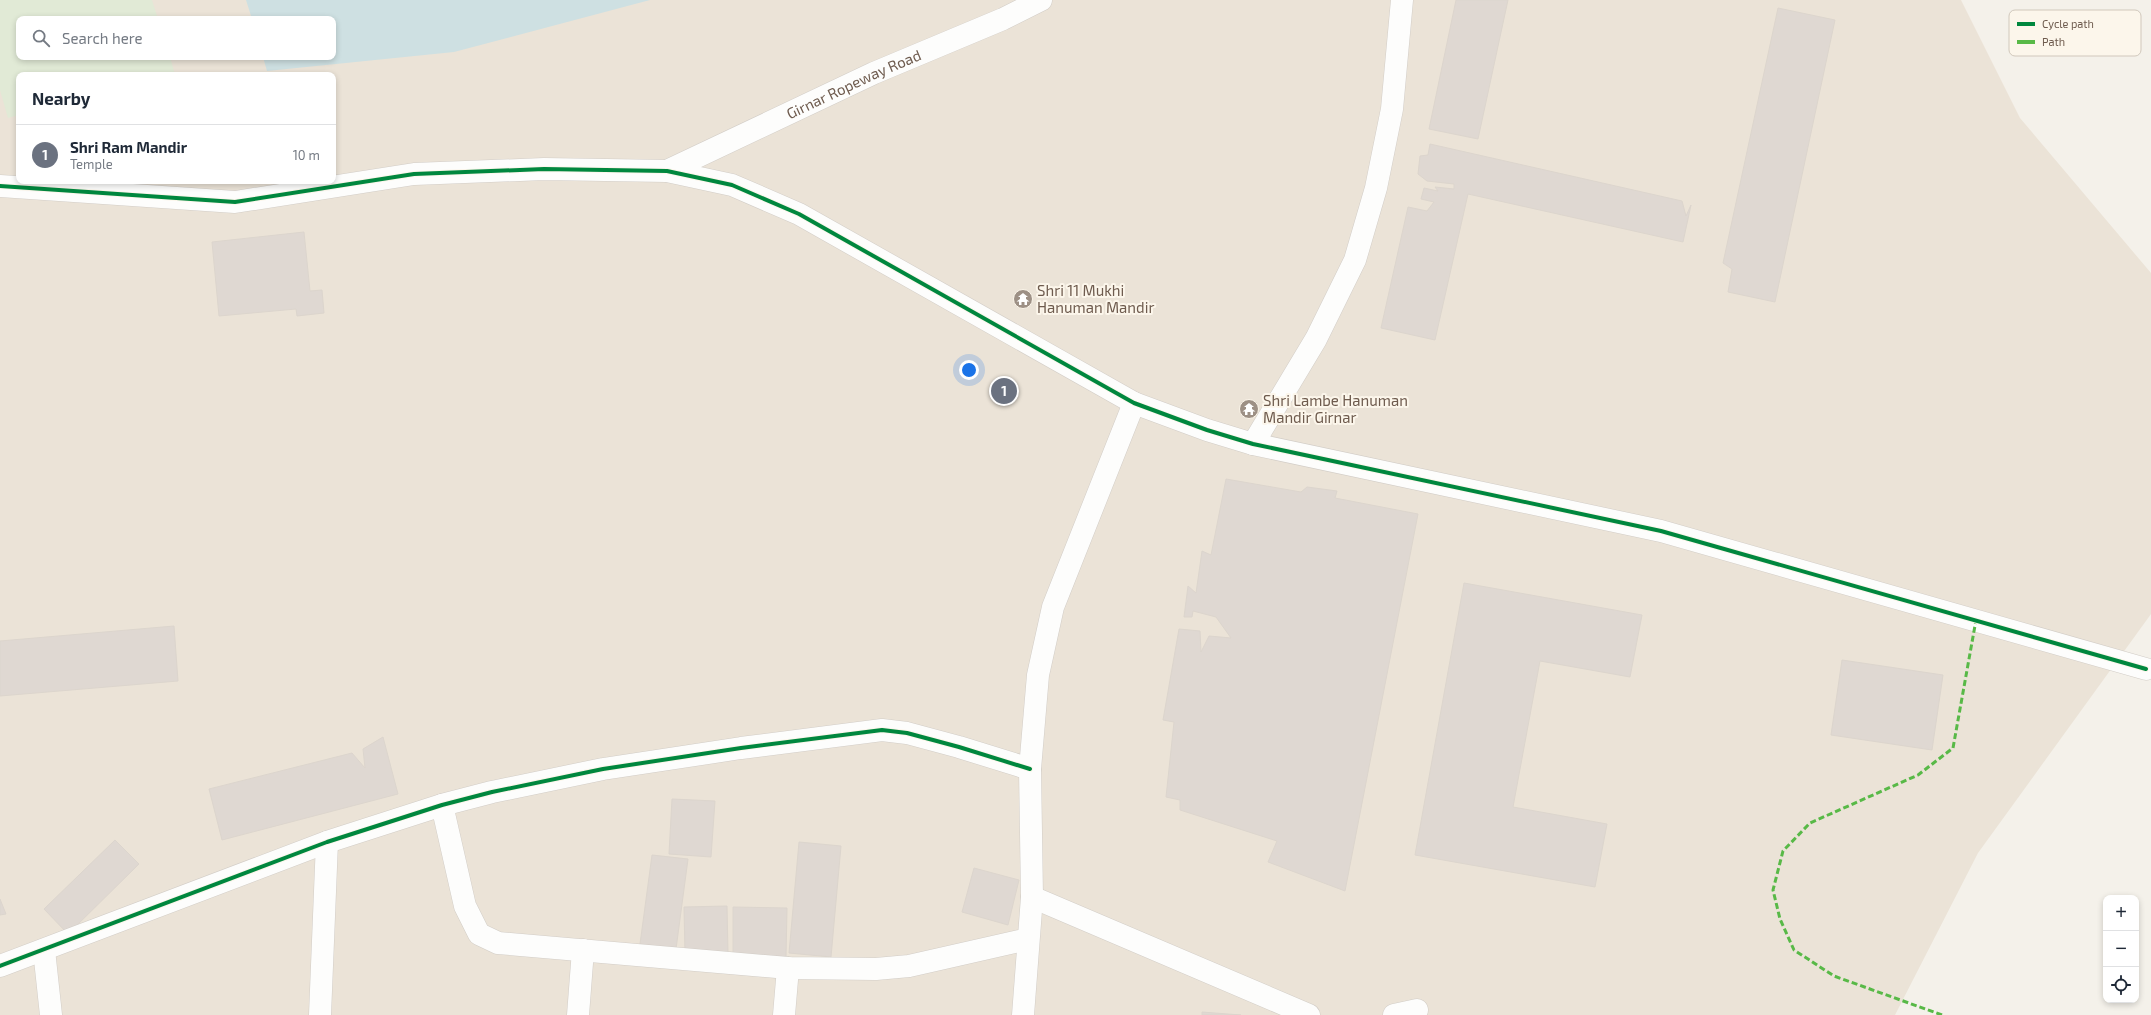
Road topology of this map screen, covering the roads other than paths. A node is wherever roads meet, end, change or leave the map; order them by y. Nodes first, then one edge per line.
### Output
1 (1041, 0) edge
2 (1402, 0) edge
3 (667, 171) junction
4 (0, 186) edge
5 (1134, 403) junction
6 (1253, 444) junction
7 (2146, 669) dead end
8 (1030, 770) junction
9 (442, 805) junction
10 (327, 842) junction
11 (1032, 897) junction
12 (1028, 939) junction
13 (44, 950) junction
14 (583, 950) junction
15 (0, 966) edge
16 (788, 968) junction
17 (1417, 1010) dead end
18 (51, 1015) edge
19 (320, 1015) edge
20 (578, 1015) edge
21 (784, 1015) edge
22 (1023, 1015) edge
23 (1308, 1015) edge
24 (1394, 1015) edge

1 - 3 street, Girnar Ropeway Road
2 - 6 street
3 - 4 street
3 - 5 street
5 - 6 street
5 - 8 street
6 - 7 street
8 - 9 street
8 - 11 street
9 - 10 street
9 - 14 street
10 - 13 street
10 - 19 street
11 - 12 street
11 - 23 street
12 - 16 street
12 - 22 street
13 - 15 street
13 - 18 street
14 - 16 street
14 - 20 street
16 - 21 street
17 - 24 street

